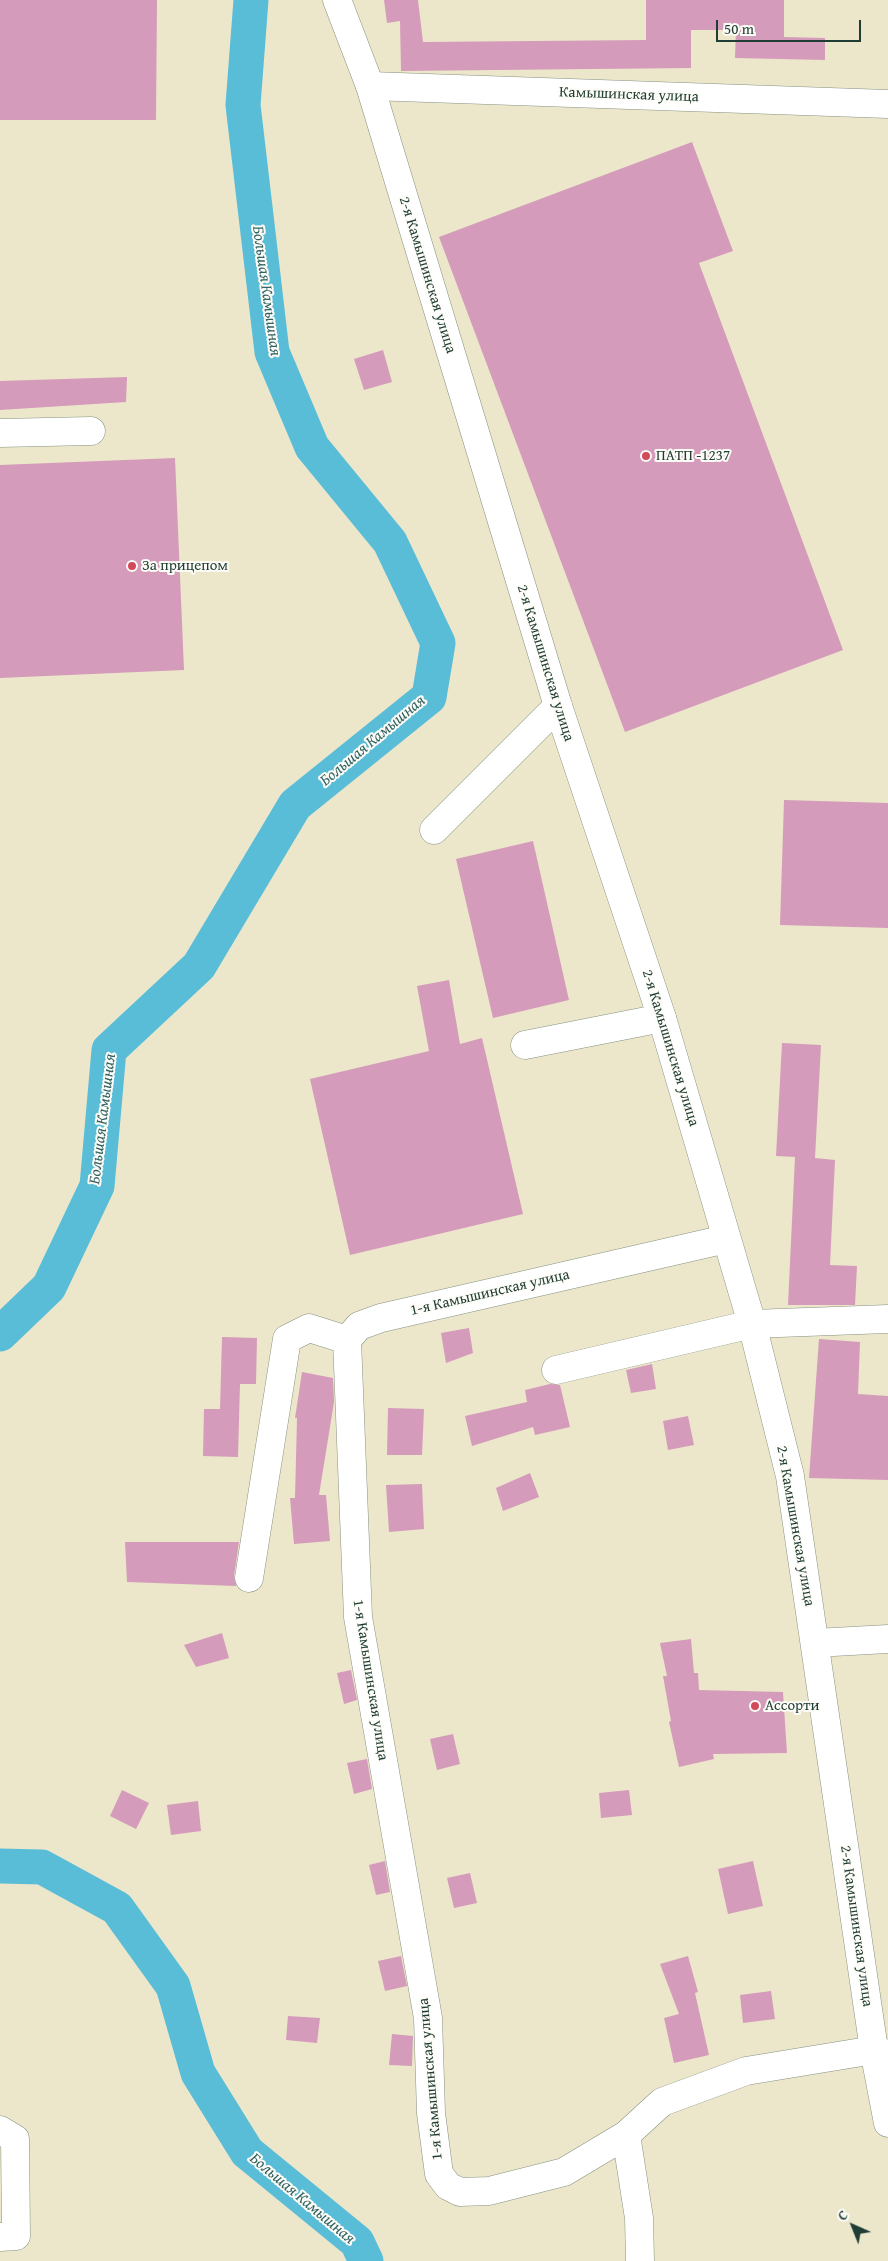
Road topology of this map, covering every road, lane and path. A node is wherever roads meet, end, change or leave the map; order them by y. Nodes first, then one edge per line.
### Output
1 (338, 0) edge
2 (370, 86) junction
3 (888, 104) edge
4 (91, 431) dead end
5 (0, 433) edge
6 (558, 706) junction
7 (434, 830) dead end
8 (662, 1018) junction
9 (525, 1045) dead end
10 (726, 1239) junction
11 (888, 1319) edge
12 (752, 1324) junction
13 (347, 1340) junction
14 (556, 1370) dead end
15 (249, 1578) dead end
16 (888, 1639) edge
17 (814, 1643) junction
18 (881, 2052) edge
19 (888, 2123) edge
20 (0, 2130) edge
21 (626, 2135) junction
22 (0, 2237) edge
23 (640, 2261) edge

1 - 2 street, 2-я Камышинская улица
2 - 3 street, Камышинская улица
2 - 6 street, 2-я Камышинская улица
4 - 5 street
6 - 7 street
6 - 8 street, 2-я Камышинская улица
8 - 9 street
8 - 10 street, 2-я Камышинская улица
10 - 12 street, 2-я Камышинская улица
10 - 13 street, 1-я Камышинская улица
11 - 12 street
12 - 14 street
12 - 17 street, 2-я Камышинская улица
13 - 15 street
13 - 21 street, 1-я Камышинская улица
16 - 17 street
17 - 18 street, 2-я Камышинская улица
18 - 19 street, 2-я Камышинская улица
18 - 21 street, 1-я Камышинская улица
20 - 22 street
21 - 23 street

